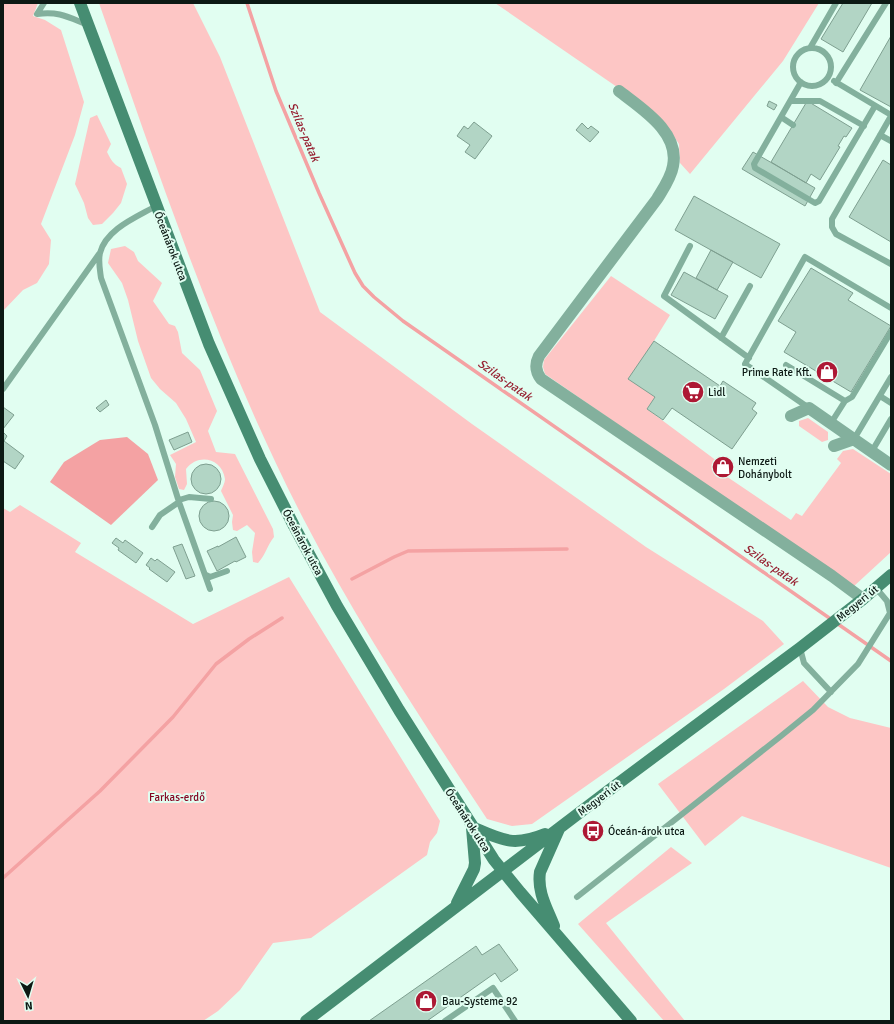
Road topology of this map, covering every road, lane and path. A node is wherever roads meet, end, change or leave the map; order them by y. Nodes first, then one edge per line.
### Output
1 (44, 3) edge
2 (80, 3) edge
3 (836, 3) edge
4 (886, 3) edge
5 (88, 25) junction
6 (810, 48) junction
7 (828, 78) junction
8 (801, 82) junction
9 (836, 83) junction
10 (619, 91) dead end
11 (790, 101) junction
12 (875, 106) junction
13 (891, 116) edge
14 (781, 117) junction
15 (793, 125) dead end
16 (864, 126) junction
17 (880, 135) junction
18 (891, 141) edge
19 (156, 206) junction
20 (690, 246) dead end
21 (100, 253) junction
22 (891, 264) edge
23 (750, 286) dead end
24 (891, 308) edge
25 (891, 332) edge
26 (721, 338) junction
27 (749, 358) junction
28 (786, 365) dead end
29 (891, 377) edge
30 (3, 389) edge
31 (880, 396) junction
32 (846, 401) junction
33 (891, 403) edge
34 (809, 408) junction
35 (792, 416) dead end
36 (891, 419) edge
37 (831, 423) junction
38 (854, 439) junction
39 (834, 446) dead end
40 (872, 451) junction
41 (891, 465) edge
42 (211, 499) dead end
43 (179, 501) junction
44 (152, 527) dead end
45 (227, 571) dead end
46 (206, 575) junction
47 (891, 575) edge
48 (876, 588) junction
49 (210, 589) dead end
50 (858, 603) junction
51 (800, 648) junction
52 (831, 692) junction
53 (472, 827) junction
54 (560, 828) junction
55 (503, 871) junction
56 (577, 897) dead end
57 (447, 914) junction
58 (557, 934) junction
59 (306, 1021) edge
60 (445, 1021) edge
61 (515, 1021) edge
62 (631, 1021) edge

1 - 5 lane
2 - 5 street, Óceánárok utca
3 - 6 lane
4 - 9 lane
5 - 19 street, Óceánárok utca
6 - 7 lane
6 - 8 lane
7 - 8 lane
7 - 9 lane
8 - 11 lane
9 - 12 lane
10 - 50 street
11 - 14 lane
11 - 16 lane
12 - 13 lane
12 - 16 lane
13 - 17 lane
14 - 15 lane
14 - 16 lane
17 - 18 lane
17 - 22 lane
19 - 21 lane
19 - 53 street, Óceánárok utca
20 - 26 lane
21 - 30 lane
21 - 43 lane
23 - 26 lane
24 - 27 lane
25 - 32 lane
26 - 27 lane
27 - 34 lane
28 - 32 lane
29 - 31 lane
31 - 33 lane
31 - 38 lane
32 - 37 lane
34 - 35 street
34 - 37 street
36 - 40 lane
37 - 38 street
38 - 39 street
38 - 40 street
40 - 41 street
42 - 43 lane
43 - 44 lane
43 - 46 lane
45 - 46 lane
46 - 49 lane
47 - 48 street, Megyeri út
48 - 50 street, Megyeri út
48 - 52 lane
50 - 51 street, Megyeri út
51 - 52 lane
51 - 54 street, Megyeri út
52 - 56 lane
53 - 54 street
53 - 55 street, Óceánárok utca
53 - 57 street
54 - 55 street, Megyeri út
54 - 58 street
55 - 57 street, Megyeri út
55 - 58 street, Óceánárok utca
57 - 59 street, Megyeri út
58 - 62 street, Óceánárok utca
60 - 61 lane

